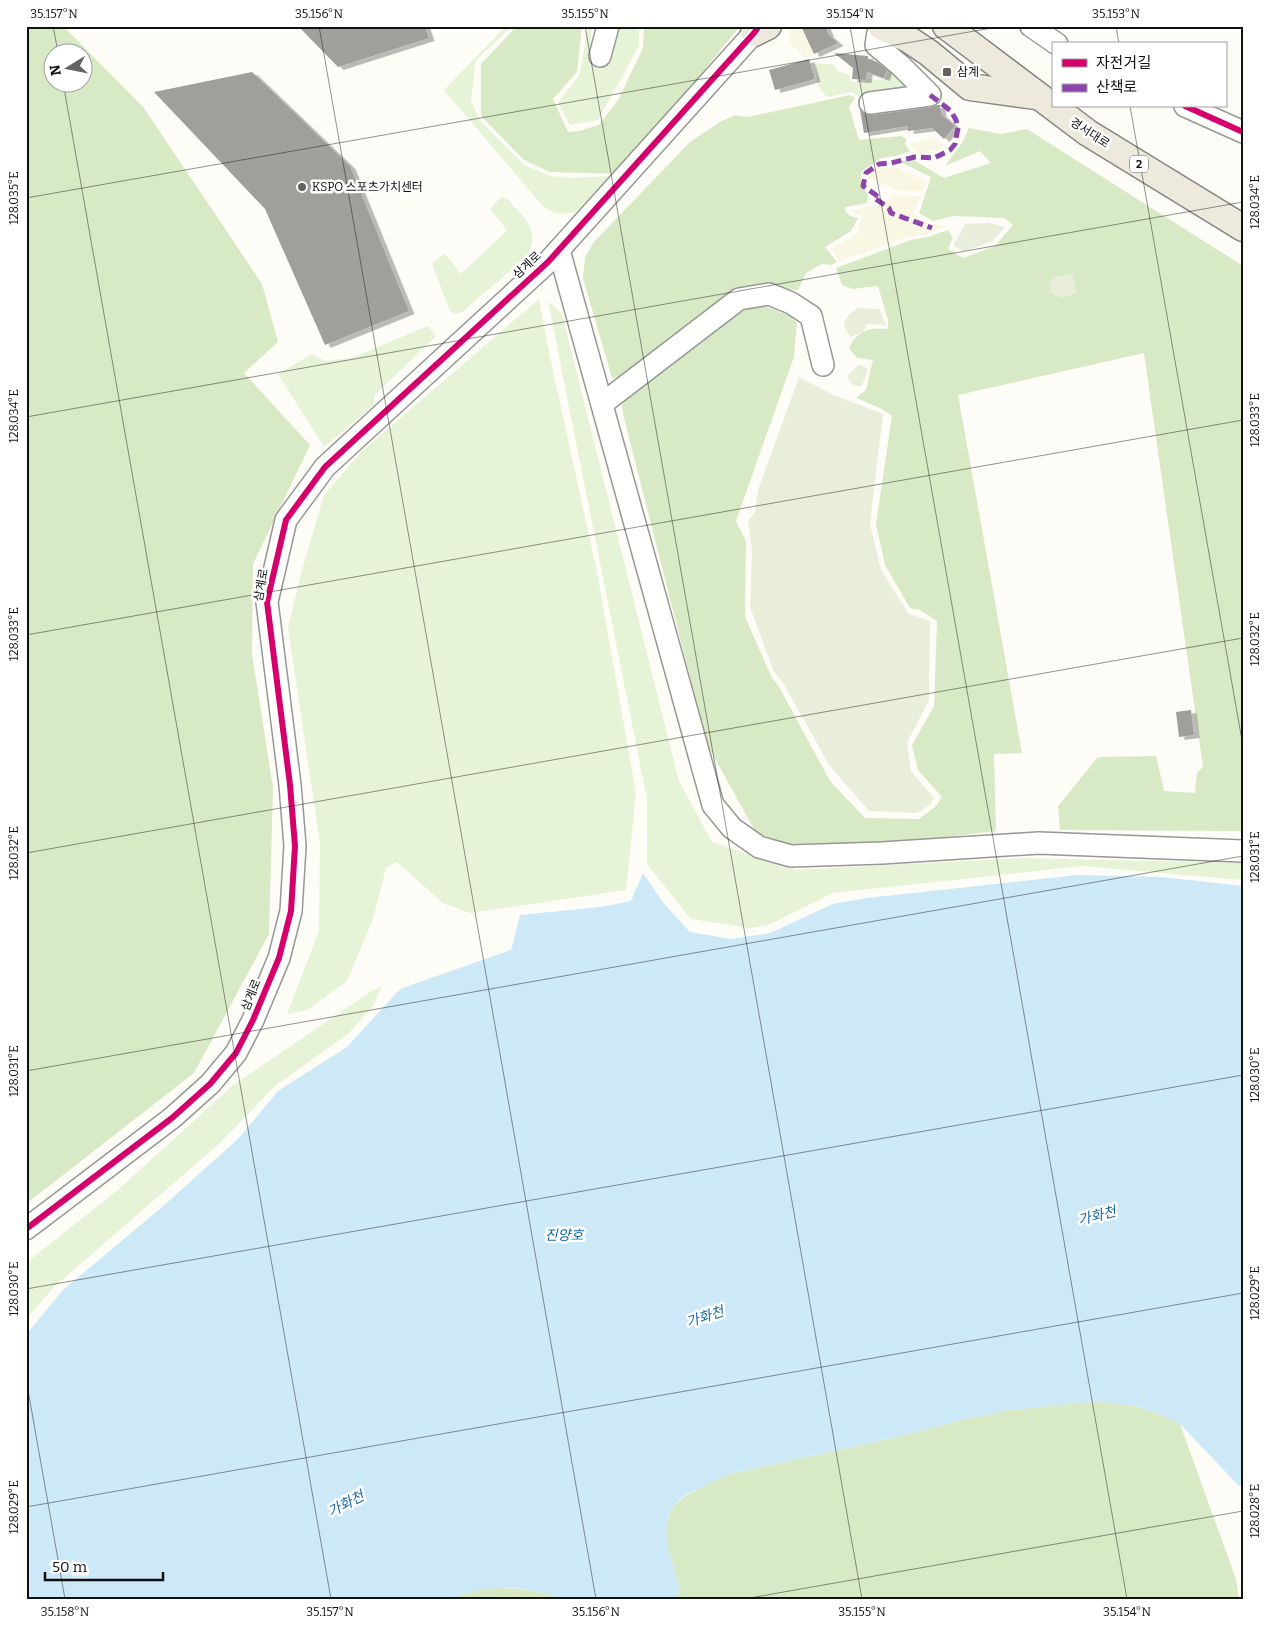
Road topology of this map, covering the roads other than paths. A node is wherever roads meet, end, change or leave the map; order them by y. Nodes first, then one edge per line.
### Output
1 (608, 26) edge
2 (880, 26) edge
3 (946, 26) edge
4 (759, 28) edge
5 (600, 56) dead end
6 (1037, 97) junction
7 (870, 103) dead end
8 (1052, 108) edge
9 (1053, 108) edge
10 (1189, 108) edge
11 (1243, 132) edge
12 (1243, 228) edge
13 (559, 250) junction
14 (823, 365) dead end
15 (602, 404) junction
16 (1243, 850) edge
17 (26, 1229) edge

1 - 5 street
2 - 6 main road
2 - 7 street
3 - 6 main road, 경서대로 / 2
4 - 13 street, 삼계로
6 - 8 main road, 경서대로 / 2
9 - 12 main road, 경서대로 / 2
10 - 11 street
13 - 15 street
13 - 17 street, 삼계로
14 - 15 street
15 - 16 street

